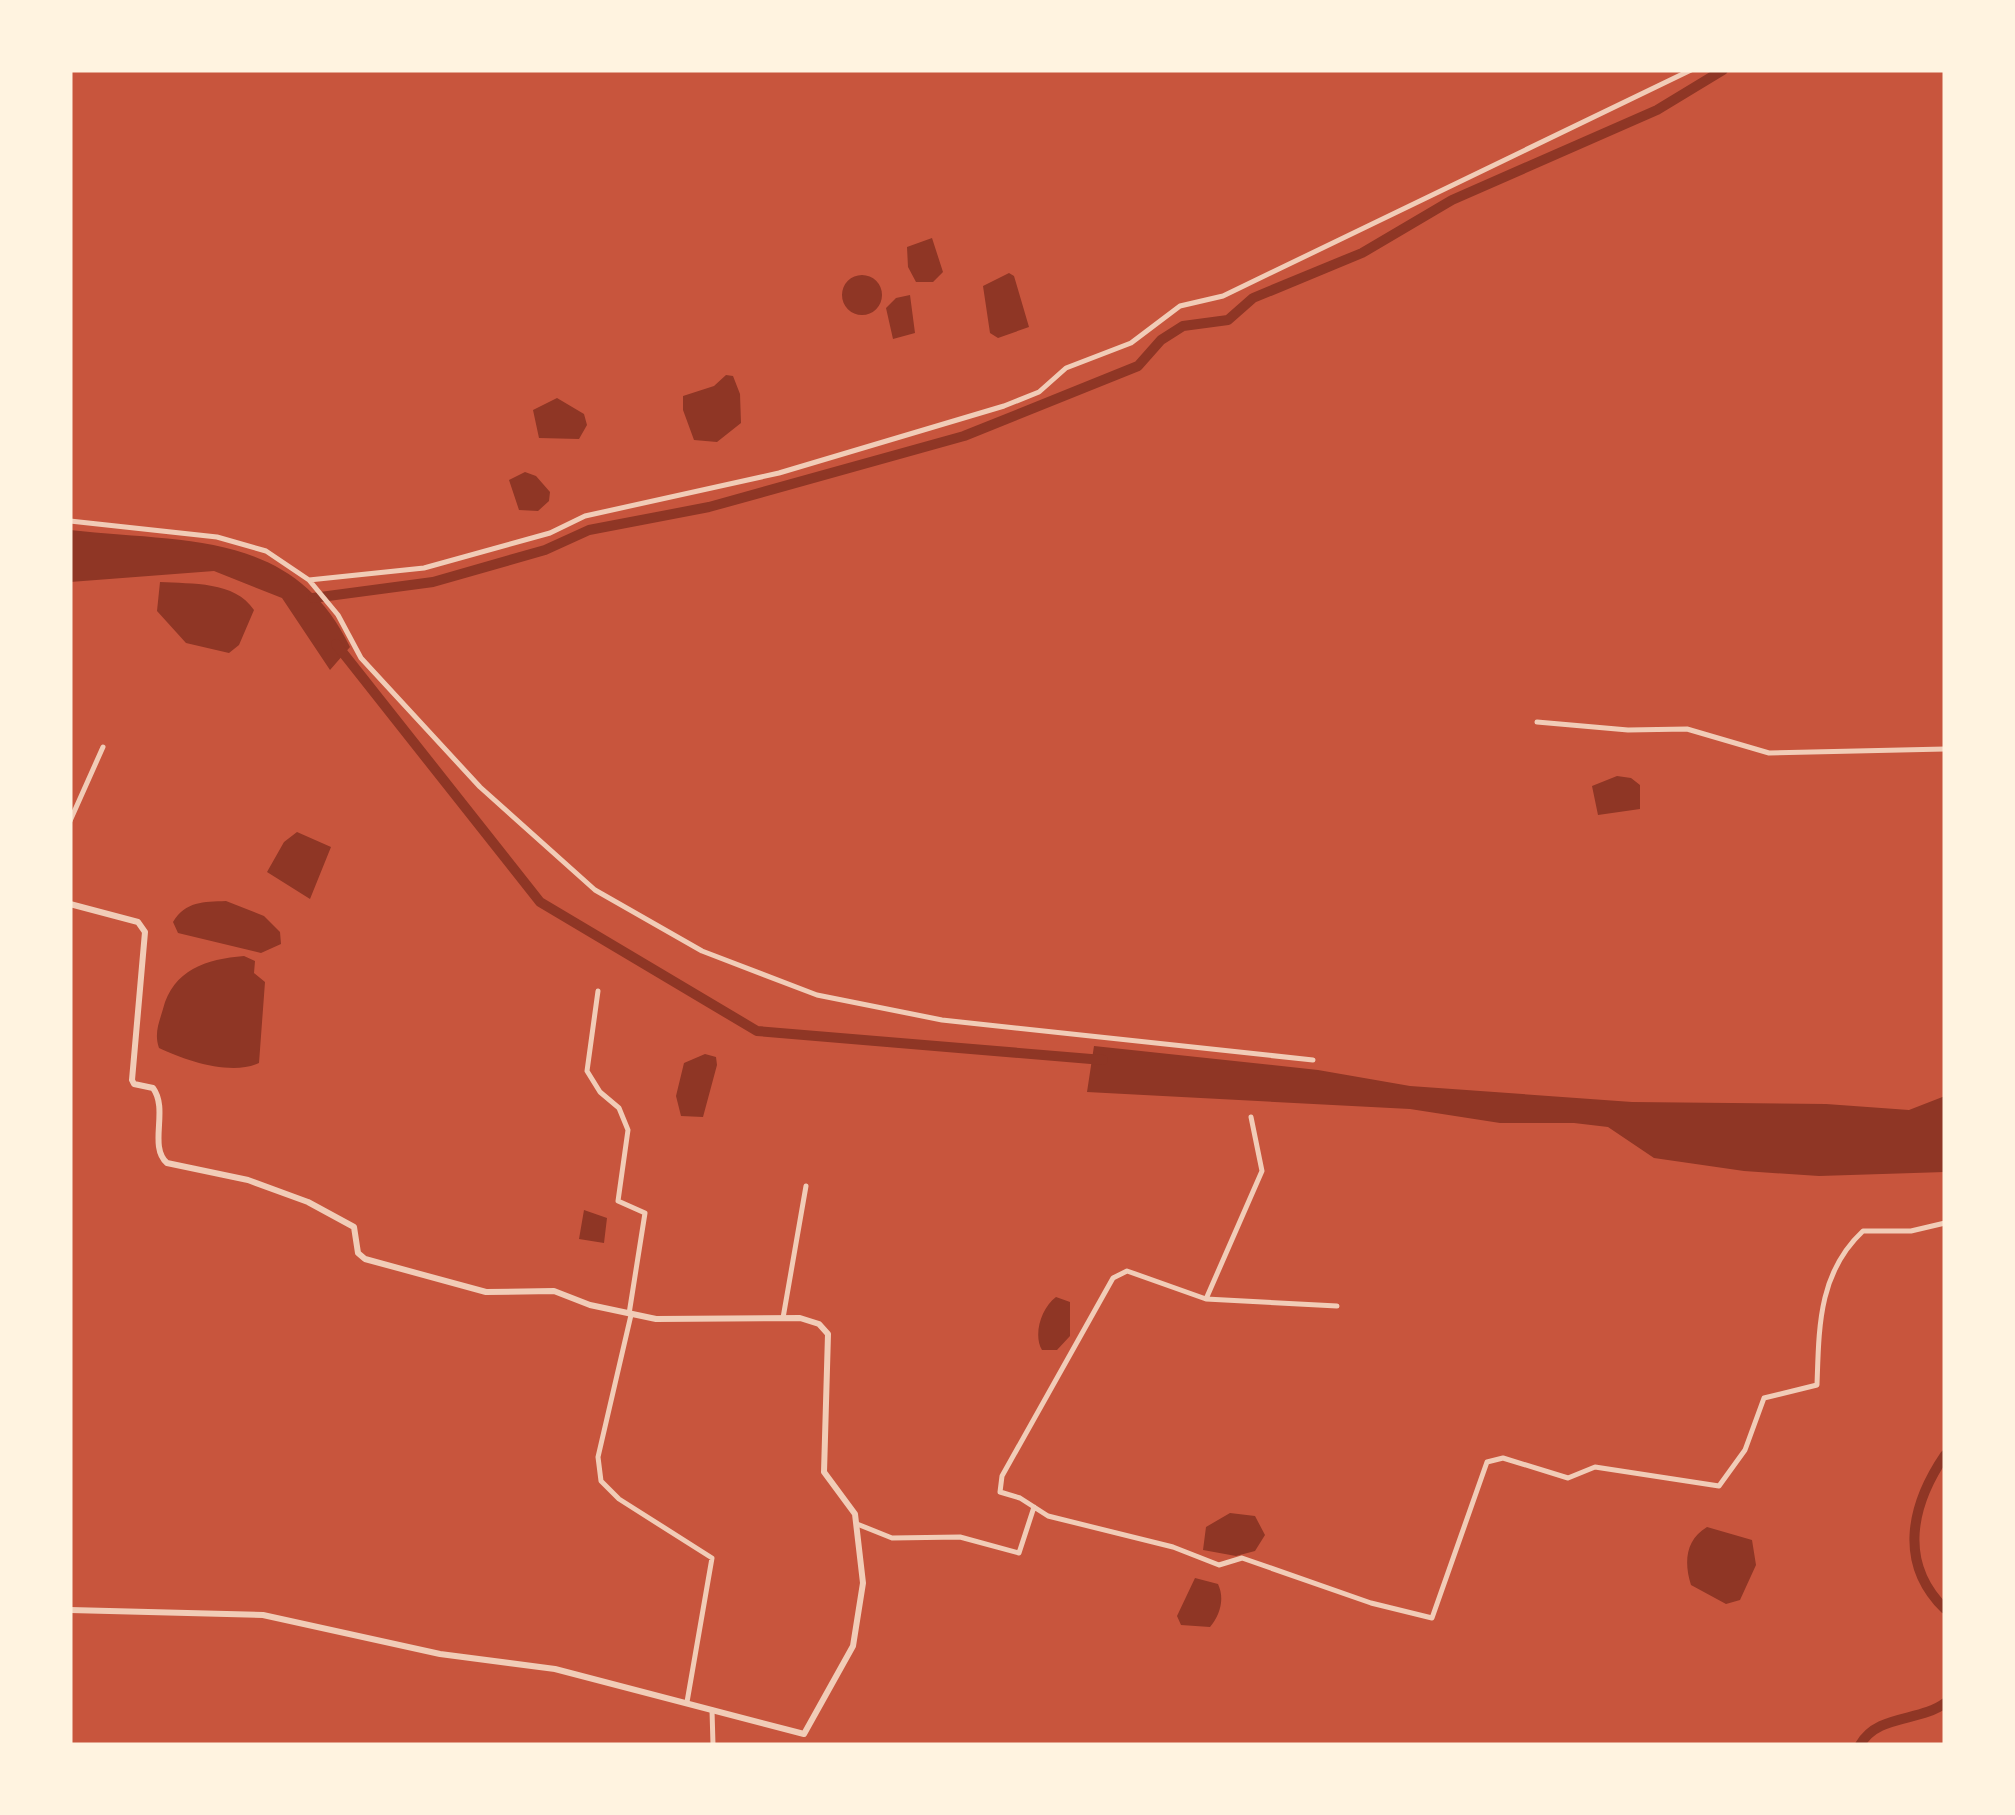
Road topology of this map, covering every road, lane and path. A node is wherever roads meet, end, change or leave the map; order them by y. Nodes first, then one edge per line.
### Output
1 (1691, 70) edge
2 (70, 521) edge
3 (309, 580) junction
4 (1537, 722) dead end
5 (103, 747) dead end
6 (1945, 749) edge
7 (70, 821) edge
8 (70, 904) edge
9 (598, 991) dead end
10 (1313, 1060) dead end
11 (1251, 1117) dead end
12 (806, 1186) dead end
13 (1945, 1223) edge
14 (1206, 1300) junction
15 (1337, 1306) dead end
16 (630, 1314) junction
17 (783, 1318) junction
18 (1034, 1507) junction
19 (857, 1524) junction
20 (70, 1610) edge
21 (687, 1702) junction
22 (712, 1710) junction
23 (804, 1734) junction
24 (713, 1745) edge
25 (807, 1745) edge

1 - 3 street
2 - 3 street
3 - 10 street
4 - 6 street
5 - 7 street
8 - 16 street
9 - 16 street
11 - 14 street
12 - 17 street
13 - 18 street
14 - 15 street
14 - 18 street
16 - 17 street
16 - 21 street
17 - 19 street
18 - 19 street
19 - 23 street
20 - 21 street
21 - 22 street
22 - 23 street
22 - 24 street
23 - 25 street

